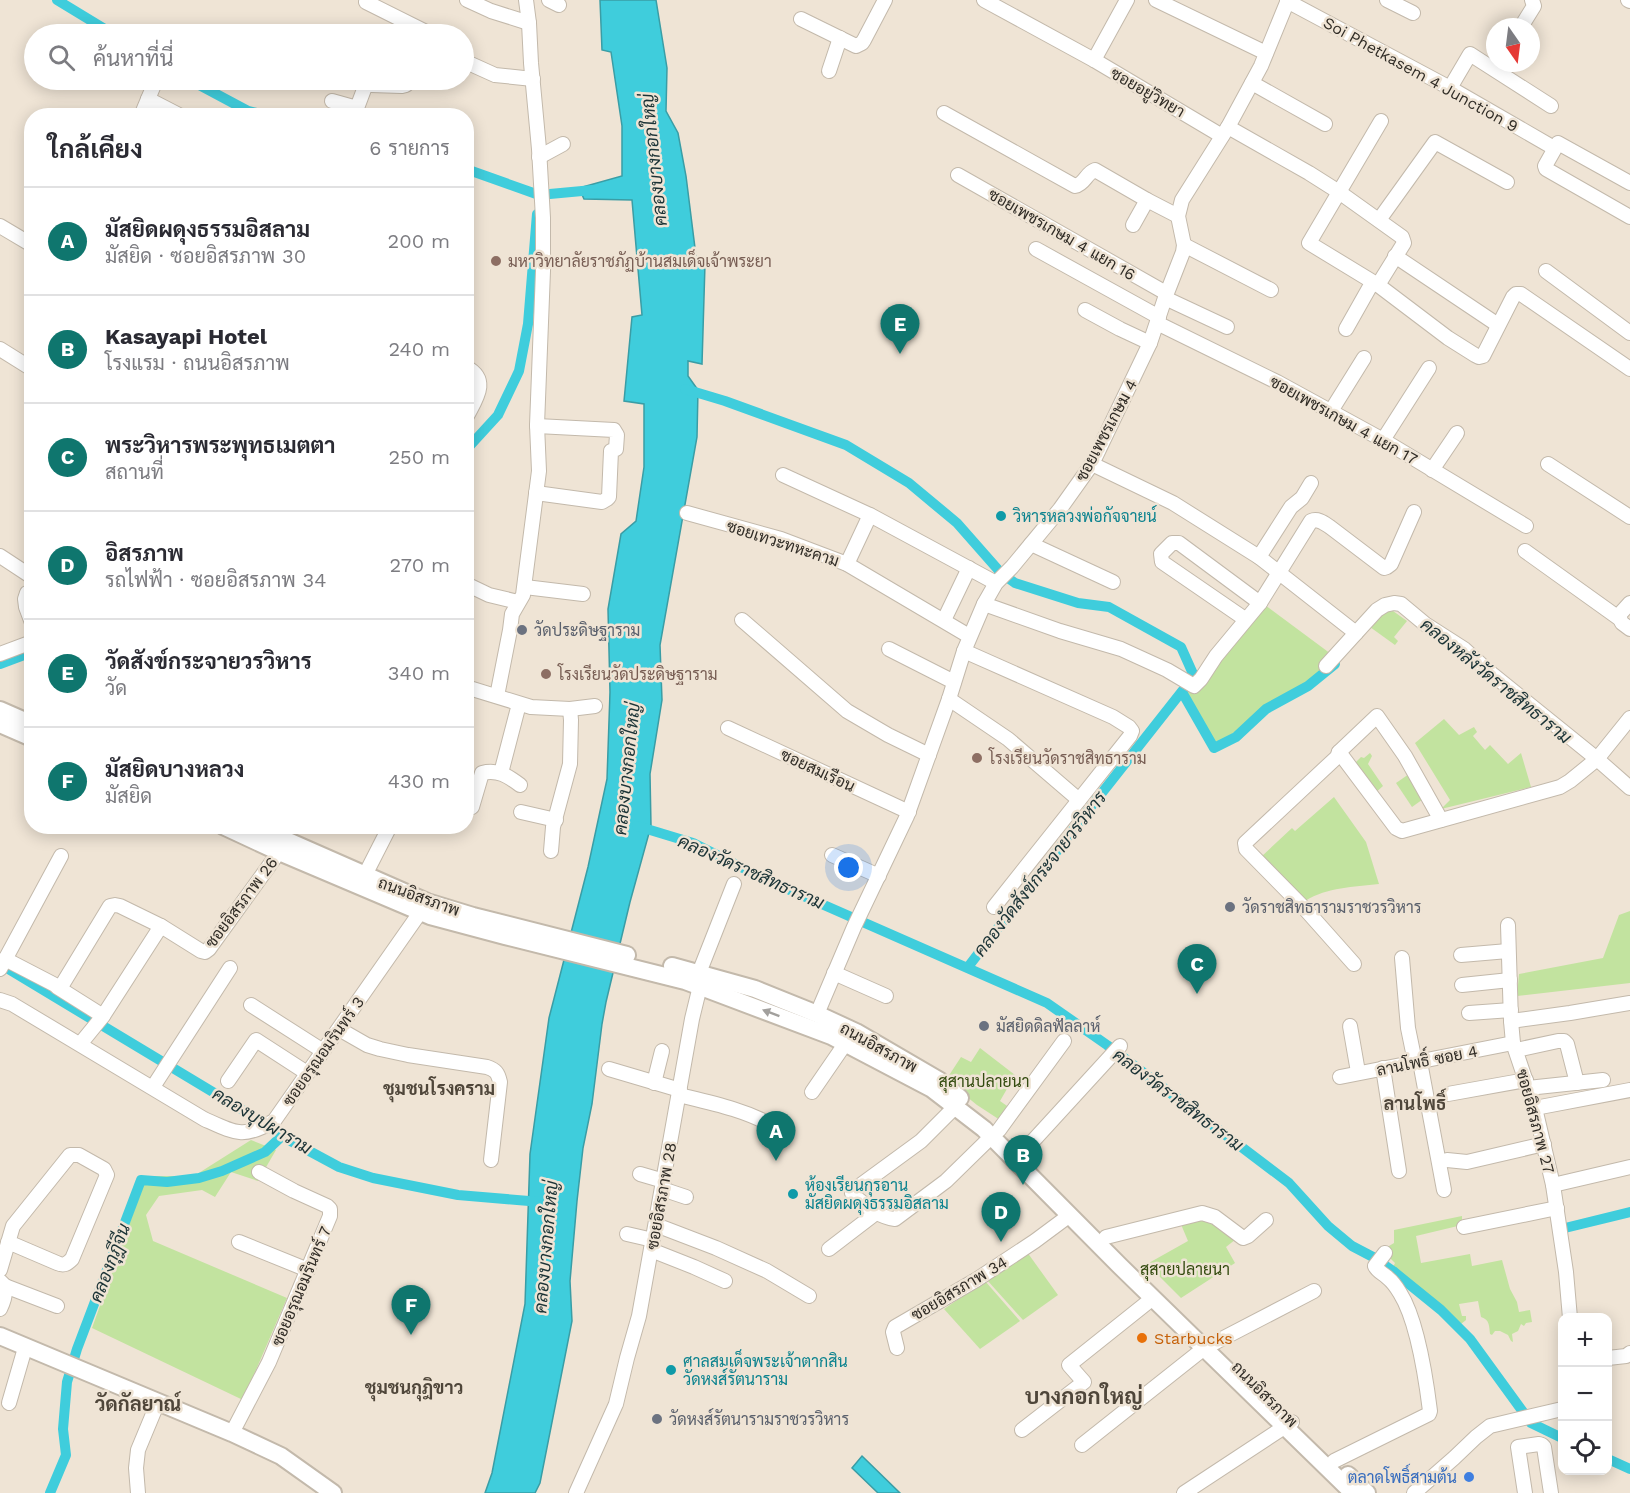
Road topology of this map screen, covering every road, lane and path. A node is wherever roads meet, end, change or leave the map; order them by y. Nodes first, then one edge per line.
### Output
1 (466, 0) edge
2 (526, 0) edge
3 (885, 0) edge
4 (984, 0) edge
5 (1127, 0) edge
6 (1156, 0) edge
7 (1387, 0) edge
8 (1532, 0) edge
9 (1288, 1) edge
10 (366, 2) dead end
11 (1413, 13) dead end
12 (1527, 18) edge
13 (801, 19) dead end
14 (529, 23) junction
15 (410, 24) edge
16 (840, 38) junction
17 (1266, 53) junction
18 (1094, 60) junction
19 (474, 66) edge
20 (829, 71) dead end
21 (533, 79) junction
22 (1252, 83) junction
23 (1450, 88) junction
24 (152, 90) edge
25 (360, 90) edge
26 (148, 99) junction
27 (332, 101) dead end
28 (1551, 106) dead end
29 (144, 108) edge
30 (165, 108) edge
31 (357, 108) edge
32 (357, 108) edge
33 (944, 113) dead end
34 (1381, 121) dead end
35 (1324, 124) dead end
36 (1225, 131) junction
37 (563, 144) dead end
38 (1554, 148) junction
39 (539, 157) junction
40 (958, 175) dead end
41 (1507, 182) dead end
42 (1630, 183) edge
43 (1339, 192) junction
44 (1147, 200) junction
45 (1178, 216) junction
46 (1630, 217) edge
47 (1379, 220) junction
48 (1133, 225) dead end
49 (0, 226) edge
50 (24, 240) edge
51 (1184, 245) junction
52 (1036, 249) dead end
53 (1395, 256) junction
54 (1546, 271) dead end
55 (1375, 284) junction
56 (1271, 290) dead end
57 (1166, 295) junction
58 (1085, 310) dead end
59 (1158, 320) junction
60 (1498, 326) junction
61 (1227, 327) dead end
62 (1346, 329) dead end
63 (1630, 333) edge
64 (1150, 343) junction
65 (0, 349) edge
66 (1365, 358) dead end
67 (24, 361) edge
68 (1429, 368) dead end
69 (1630, 369) edge
70 (474, 371) edge
71 (474, 401) edge
72 (1331, 411) junction
73 (537, 426) junction
74 (1457, 433) dead end
75 (1383, 440) junction
76 (1092, 464) junction
77 (1548, 464) dead end
78 (1432, 470) junction
79 (783, 475) dead end
80 (1311, 483) dead end
81 (536, 493) junction
82 (1414, 512) dead end
83 (687, 513) dead end
84 (870, 515) junction
85 (1630, 517) edge
86 (1526, 526) dead end
87 (1031, 544) junction
88 (1525, 551) dead end
89 (0, 556) edge
90 (1259, 557) junction
91 (847, 564) junction
92 (969, 568) junction
93 (24, 572) edge
94 (1280, 573) junction
95 (999, 580) junction
96 (1113, 582) dead end
97 (525, 587) junction
98 (474, 588) edge
99 (583, 594) dead end
100 (518, 602) junction
101 (1260, 603) junction
102 (1630, 603) edge
103 (984, 604) junction
104 (1245, 619) junction
105 (742, 620) dead end
106 (944, 620) junction
107 (1625, 624) edge
108 (1356, 633) junction
109 (969, 636) junction
110 (24, 645) edge
111 (889, 649) dead end
112 (964, 651) junction
113 (0, 654) edge
114 (1326, 666) dead end
115 (954, 682) junction
116 (474, 689) edge
117 (497, 696) junction
118 (949, 699) junction
119 (519, 704) junction
120 (595, 706) dead end
121 (570, 709) junction
122 (0, 710) edge
123 (1630, 718) edge
124 (24, 720) edge
125 (0, 724) edge
126 (728, 728) dead end
127 (24, 734) edge
128 (1340, 752) junction
129 (929, 755) junction
130 (1593, 762) junction
131 (501, 772) junction
132 (520, 785) dead end
133 (1630, 788) edge
134 (474, 800) edge
135 (1079, 800) junction
136 (521, 812) dead end
137 (909, 812) junction
138 (555, 820) junction
139 (1441, 820) junction
140 (246, 834) edge
141 (265, 834) edge
142 (386, 834) edge
143 (283, 847) junction
144 (551, 851) dead end
145 (832, 855) dead end
146 (60, 856) dead end
147 (364, 875) junction
148 (879, 876) junction
149 (734, 884) dead end
150 (424, 907) junction
151 (994, 907) dead end
152 (1508, 925) dead end
153 (161, 926) junction
154 (1508, 951) junction
155 (1461, 955) dead end
156 (1402, 958) dead end
157 (1354, 964) dead end
158 (2, 965) edge
159 (230, 968) dead end
160 (834, 973) junction
161 (694, 978) junction
162 (1510, 980) junction
163 (1462, 985) dead end
164 (57, 987) junction
165 (886, 996) dead end
166 (0, 1000) edge
167 (1630, 1003) edge
168 (251, 1005) dead end
169 (1469, 1012) dead end
170 (1511, 1015) junction
171 (813, 1021) junction
172 (99, 1022) junction
173 (1350, 1026) dead end
174 (339, 1029) junction
175 (1064, 1041) dead end
176 (81, 1043) junction
177 (845, 1044) junction
178 (1120, 1046) dead end
179 (1515, 1046) junction
180 (323, 1051) junction
181 (662, 1051) dead end
182 (1417, 1062) junction
183 (1383, 1068) junction
184 (609, 1069) dead end
185 (1358, 1072) junction
186 (307, 1073) junction
187 (1340, 1077) dead end
188 (228, 1080) dead end
189 (1603, 1080) dead end
190 (654, 1083) junction
191 (1577, 1083) junction
192 (1527, 1084) junction
193 (153, 1087) junction
194 (1630, 1090) edge
195 (812, 1092) dead end
196 (680, 1093) junction
197 (1448, 1094) dead end
198 (955, 1107) junction
199 (1535, 1108) junction
200 (775, 1127) dead end
201 (995, 1133) junction
202 (1544, 1144) junction
203 (1022, 1153) junction
204 (491, 1160) dead end
205 (1447, 1160) dead end
206 (1630, 1167) edge
207 (259, 1172) dead end
208 (1399, 1172) dead end
209 (640, 1174) dead end
210 (663, 1185) junction
211 (1553, 1185) junction
212 (1444, 1190) dead end
213 (686, 1197) dead end
214 (1557, 1208) junction
215 (876, 1213) junction
216 (1070, 1215) junction
217 (1266, 1220) dead end
218 (656, 1225) junction
219 (1464, 1227) dead end
220 (627, 1234) dead end
221 (1106, 1237) junction
222 (8, 1242) junction
223 (239, 1242) dead end
224 (652, 1245) junction
225 (829, 1249) dead end
226 (1379, 1262) dead end
227 (0, 1270) edge
228 (308, 1270) junction
229 (725, 1281) dead end
230 (3, 1283) edge
231 (1314, 1291) dead end
232 (809, 1296) dead end
233 (1154, 1298) junction
234 (57, 1306) dead end
235 (0, 1309) edge
236 (1570, 1313) edge
237 (0, 1336) edge
238 (1210, 1344) junction
239 (25, 1348) junction
240 (897, 1348) dead end
241 (1630, 1353) edge
242 (1612, 1358) edge
243 (158, 1402) junction
244 (9, 1404) dead end
245 (1558, 1410) edge
246 (1289, 1425) junction
247 (1022, 1430) dead end
248 (232, 1433) junction
249 (1082, 1445) dead end
250 (1334, 1461) junction
251 (138, 1493) edge
252 (333, 1493) edge
253 (576, 1493) edge
254 (1185, 1493) edge
255 (1353, 1493) edge
256 (1367, 1493) edge
257 (1414, 1493) edge
258 (1525, 1493) edge
259 (1551, 1493) edge

1 - 14 street
2 - 14 street
3 - 16 street
4 - 18 street, ซอยอยู่วิทยา
5 - 18 street
6 - 17 street
7 - 11 street
8 - 12 street
9 - 17 street
9 - 23 street, Soi Phetkasem 4 Junction 9
10 - 15 street
13 - 16 street
14 - 21 street
16 - 20 street
17 - 22 street
18 - 36 street, ซอยอยู่วิทยา
19 - 21 street
21 - 39 street
22 - 35 street
22 - 36 street
23 - 28 street
23 - 38 street, Soi Phetkasem 4 Junction 9
24 - 26 street
25 - 31 street
26 - 29 street
26 - 30 street
27 - 32 street
33 - 44 street
34 - 43 street
36 - 43 street, ซอยอยู่วิทยา
36 - 45 street
37 - 39 street
38 - 42 street, Soi Phetkasem 4 Junction 9
38 - 46 street
39 - 73 street
40 - 57 street, ซอยเพชรเกษม 4 แยก 16
41 - 47 street
43 - 47 street, ซอยอยู่วิทยา
43 - 55 street
44 - 45 street
44 - 48 street
45 - 51 street
47 - 53 street, ซอยอยู่วิทยา
49 - 50 street
51 - 56 street
51 - 57 street, ซอยเพชรเกษม 4
52 - 59 street, ซอยเพชรเกษม 4 แยก 17
53 - 55 street
53 - 60 street
54 - 63 street
55 - 60 street
55 - 62 street
57 - 59 street, ซอยเพชรเกษม 4
57 - 61 street, ซอยเพชรเกษม 4 แยก 16
58 - 64 street
59 - 64 street, ซอยเพชรเกษม 4
59 - 72 street, ซอยเพชรเกษม 4 แยก 17
60 - 69 street
64 - 76 street, ซอยเพชรเกษม 4
65 - 67 street
66 - 72 street
68 - 75 street
70 - 71 street
72 - 75 street, ซอยเพชรเกษม 4 แยก 17
73 - 81 street
73 - 81 street
74 - 78 street
75 - 78 street, ซอยเพชรเกษม 4 แยก 17
76 - 87 street, ซอยเพชรเกษม 4
76 - 90 street
77 - 85 street
78 - 86 street, ซอยเพชรเกษม 4 แยก 17
79 - 84 street
80 - 90 street
81 - 97 street
82 - 94 street
83 - 91 street, ซอยเทวะทหะคาม
84 - 91 street
84 - 92 street
87 - 95 street, ซอยเพชรเกษม 4
87 - 96 street
88 - 107 street
89 - 93 street
90 - 94 street
91 - 106 street, ซอยเทวะทหะคาม
92 - 95 street
92 - 106 street
94 - 101 street
94 - 108 street
95 - 103 street, ซอยเพชรเกษม 4
97 - 99 street
97 - 100 street
98 - 100 street
100 - 117 street
101 - 104 street
101 - 104 street
102 - 107 street
103 - 104 street
103 - 109 street, ซอยเพชรเกษม 4
105 - 129 street
106 - 109 street, ซอยเทวะทหะคาม
108 - 114 street
108 - 130 street
109 - 112 street, ซอยเพชรเกษม 4
110 - 113 street
111 - 115 street
112 - 115 street, ซอยเพชรเกษม 4
112 - 135 street
115 - 118 street, ซอยเพชรเกษม 4
116 - 117 street
117 - 119 street
118 - 129 street, ซอยเพชรเกษม 4
118 - 135 street
119 - 121 street
119 - 131 street
120 - 121 street
121 - 138 street
122 - 124 main road
123 - 130 street
125 - 127 main road
126 - 137 street, ซอยสมเรือน
128 - 139 street
128 - 139 street
128 - 157 street
129 - 137 street, ซอยเพชรเกษม 4
130 - 133 street
130 - 139 street
131 - 132 street
131 - 134 street
135 - 151 street
136 - 138 street
137 - 148 street, ซอยเพชรเกษม 4
138 - 144 street
140 - 143 main road
141 - 143 main road, ถนนอิสรภาพ
142 - 147 street
143 - 147 main road, ถนนอิสรภาพ
143 - 150 main road
143 - 153 street, ซอยอิสรภาพ 26
145 - 148 street
146 - 158 street
147 - 150 main road, ถนนอิสรภาพ
148 - 160 street, ซอยเพชรเกษม 4
149 - 161 street, ซอยอิสรภาพ 28
150 - 161 main road, ถนนอิสรภาพ
150 - 174 street, ซอยอรุณอมรินทร์ 3
152 - 154 street, ซอยอิสรภาพ 27
153 - 164 street
153 - 172 street
154 - 155 street
154 - 162 street, ซอยอิสรภาพ 27
156 - 182 street
158 - 164 street
159 - 193 street
160 - 165 street
160 - 171 street, ซอยเพชรเกษม 4
161 - 171 main road, ถนนอิสรภาพ
161 - 196 street, ซอยอิสรภาพ 28
162 - 163 street
162 - 170 street, ซอยอิสรภาพ 27
164 - 172 street
166 - 176 street, ซอยอรุณอมรินทร์ 3
167 - 170 street
168 - 180 street
169 - 170 street
170 - 179 street, ซอยอิสรภาพ 27
171 - 177 main road
171 - 201 main road, ถนนอิสรภาพ
172 - 176 street
173 - 185 street
174 - 180 street, ซอยอรุณอมรินทร์ 3
174 - 204 street
175 - 201 street
176 - 193 street, ซอยอรุณอมรินทร์ 3
177 - 195 street
177 - 198 main road
178 - 203 street
179 - 182 street, ลานโพธิ์ ซอย 4
179 - 191 street, ลานโพธิ์ ซอย 4
179 - 192 street, ซอยอิสรภาพ 27
180 - 186 street, ซอยอรุณอมรินทร์ 3
181 - 190 street
182 - 183 street, ลานโพธิ์ ซอย 4
182 - 212 street
183 - 185 street, ลานโพธิ์ ซอย 4
183 - 208 street
184 - 190 street
185 - 187 street, ลานโพธิ์ ซอย 4
186 - 188 street
186 - 193 street, ซอยอรุณอมรินทร์ 3
189 - 191 street
190 - 196 street
191 - 192 street
192 - 197 street
192 - 199 street, ซอยอิสรภาพ 27
194 - 199 street
196 - 200 street
196 - 210 street, ซอยอิสรภาพ 28
198 - 201 main road
198 - 215 street
199 - 202 street, ซอยอิสรภาพ 27
201 - 203 main road, ถนนอิสรภาพ
201 - 215 street
201 - 216 main road
202 - 205 street
202 - 211 street, ซอยอิสรภาพ 27
203 - 221 main road, ถนนอิสรภาพ
206 - 211 street
207 - 228 street, ซอยอรุณอมรินทร์ 7
209 - 210 street
210 - 213 street
210 - 218 street, ซอยอิสรภาพ 28
211 - 214 street, ซอยอิสรภาพ 27
214 - 219 street
214 - 236 street, ซอยอิสรภาพ 27
215 - 225 street
216 - 233 main road
216 - 240 street, ซอยอิสรภาพ 34
217 - 221 street
218 - 224 street, ซอยอิสรภาพ 28
218 - 232 street
220 - 224 street
221 - 238 main road, ถนนอิสรภาพ
222 - 222 street
222 - 227 street
223 - 228 street
224 - 229 street
224 - 253 street, ซอยอิสรภาพ 28
226 - 250 street
228 - 248 street, ซอยอรุณอมรินทร์ 7
230 - 234 street
230 - 235 street
231 - 238 street
233 - 238 main road
233 - 247 street
237 - 239 main road
238 - 246 main road
238 - 249 street
239 - 243 main road
239 - 244 street
241 - 242 street
243 - 248 main road
243 - 251 street
245 - 257 street
246 - 250 main road, ถนนอิสรภาพ
246 - 254 street
246 - 255 main road
248 - 252 main road
250 - 256 main road, ถนนอิสรภาพ
258 - 259 street

